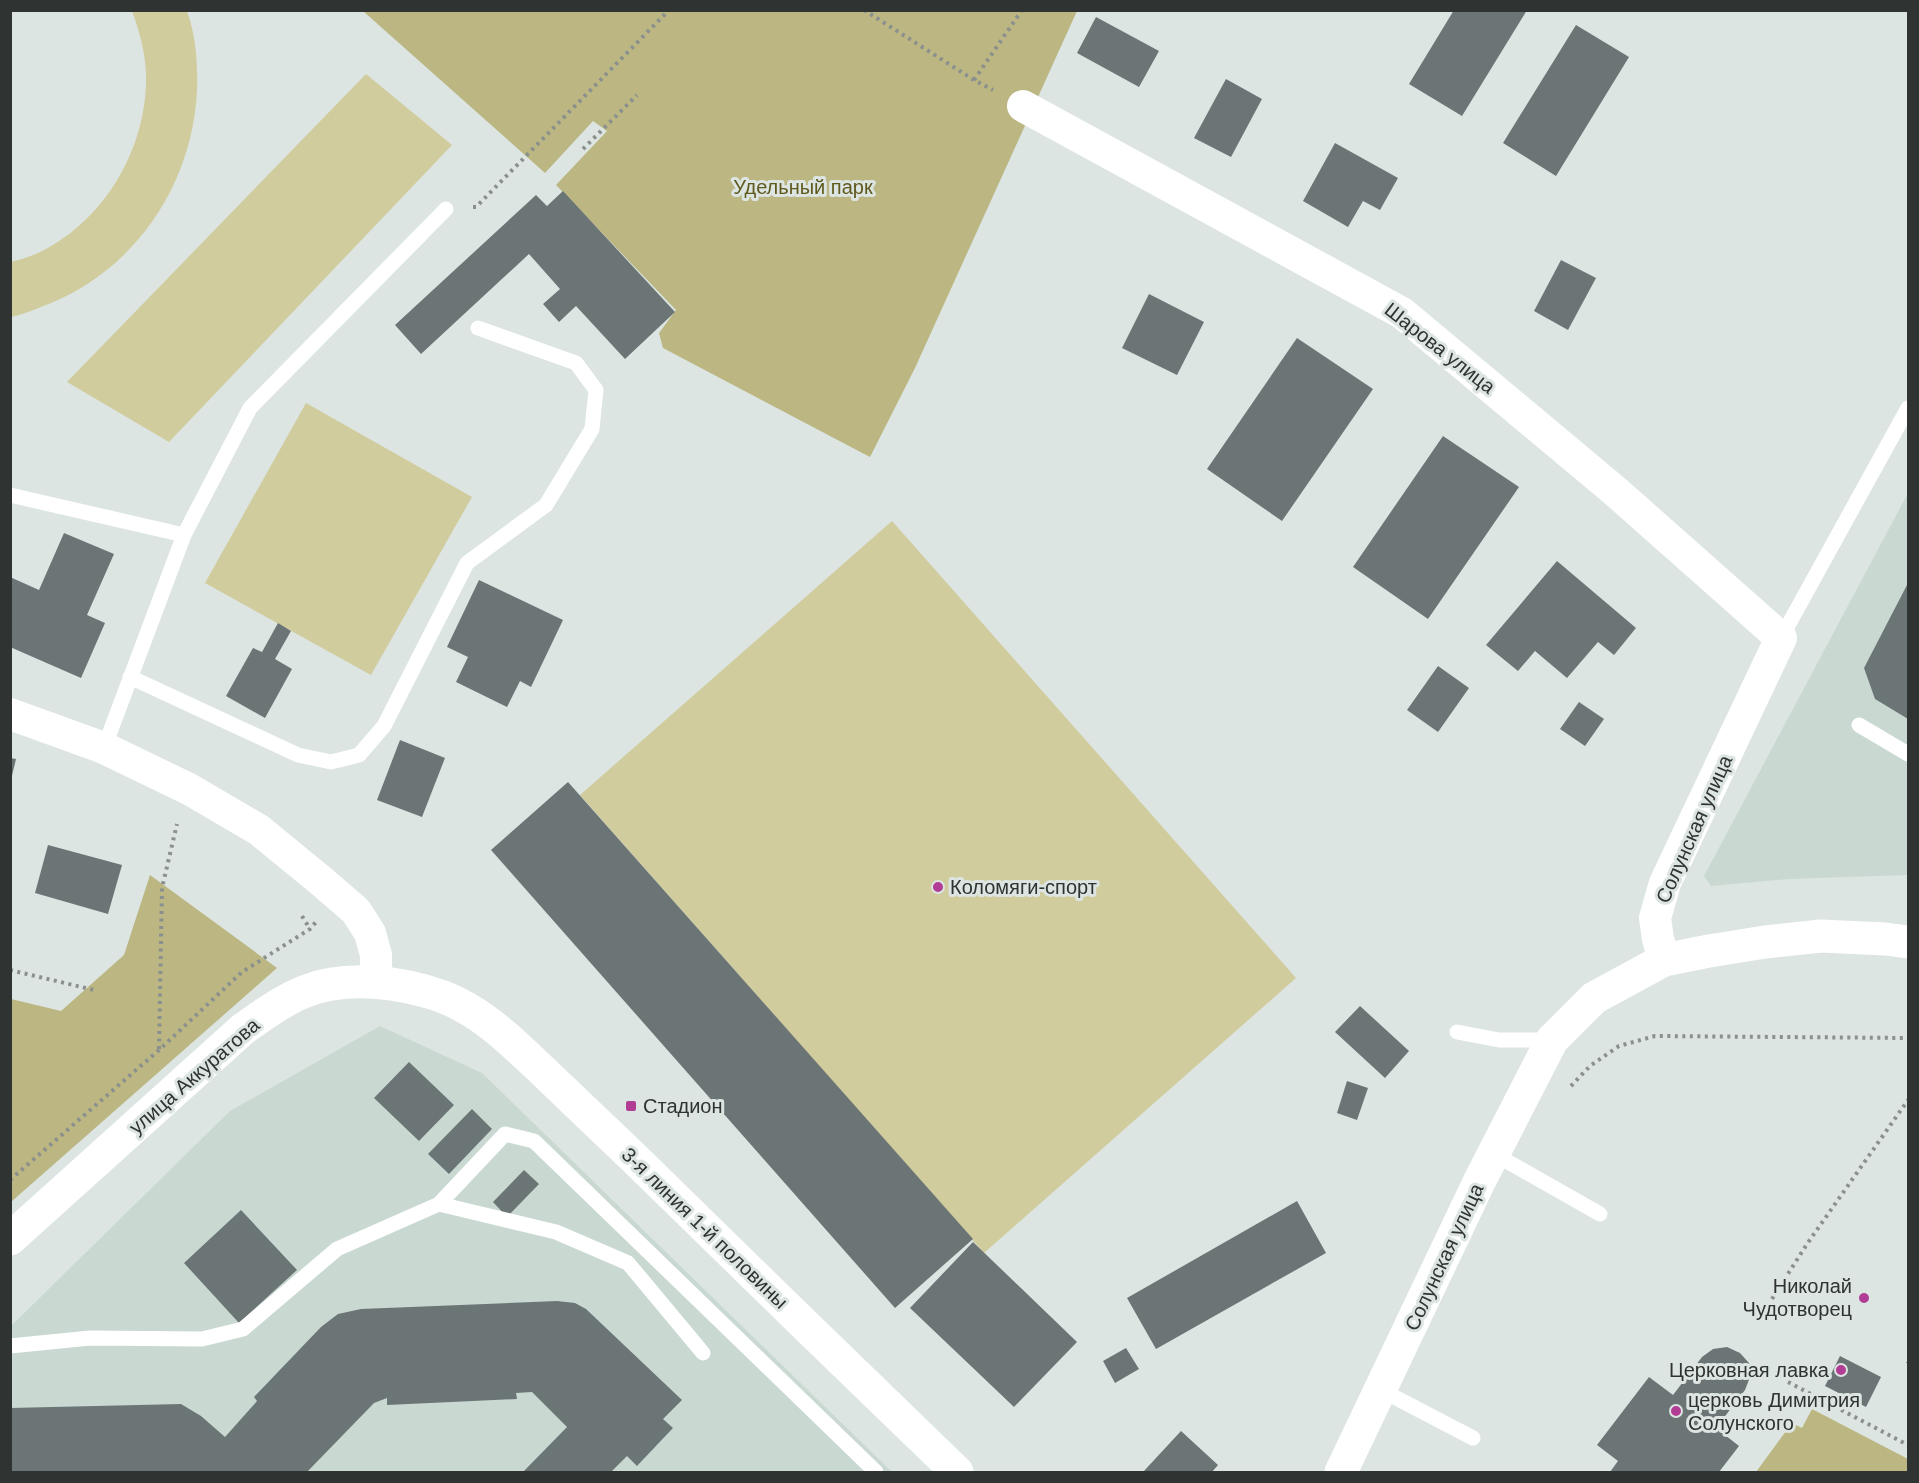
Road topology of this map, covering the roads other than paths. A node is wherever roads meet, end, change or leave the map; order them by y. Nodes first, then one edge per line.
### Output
1 (1023, 106) road end
2 (446, 208) road end
3 (478, 328) dead end
4 (1908, 408) edge
5 (10, 495) edge
6 (184, 535) junction
7 (1781, 638) junction
8 (130, 677) junction
9 (10, 714) edge
10 (1859, 725) dead end
11 (104, 748) junction
12 (1908, 754) edge
13 (1908, 942) edge
14 (1664, 960) junction
15 (376, 983) junction
16 (443, 997) joint
17 (1456, 1032) dead end
18 (1552, 1040) junction
19 (1494, 1154) junction
20 (439, 1204) junction
21 (1600, 1214) dead end
22 (10, 1239) edge
23 (10, 1346) edge
24 (703, 1353) dead end
25 (1382, 1390) junction
26 (1473, 1438) dead end
27 (876, 1473) edge
28 (957, 1473) edge
29 (1341, 1473) edge

1 - 7 street, Шарова улица
2 - 6 lane
3 - 8 lane
4 - 7 lane, Солунская улица
5 - 6 lane
6 - 8 lane
7 - 14 street, Солунская улица
8 - 11 lane
9 - 11 street
10 - 12 lane
11 - 15 street
13 - 14 street
14 - 18 street, Солунская улица
15 - 16 street, улица Аккуратова
15 - 22 street, улица Аккуратова
16 - 28 street, 3-я линия 1-й половины
17 - 18 lane
18 - 19 street, Солунская улица
19 - 21 lane
19 - 25 street, Солунская улица
20 - 23 lane
20 - 24 lane
20 - 27 lane
25 - 26 lane
25 - 29 street, Солунская улица

